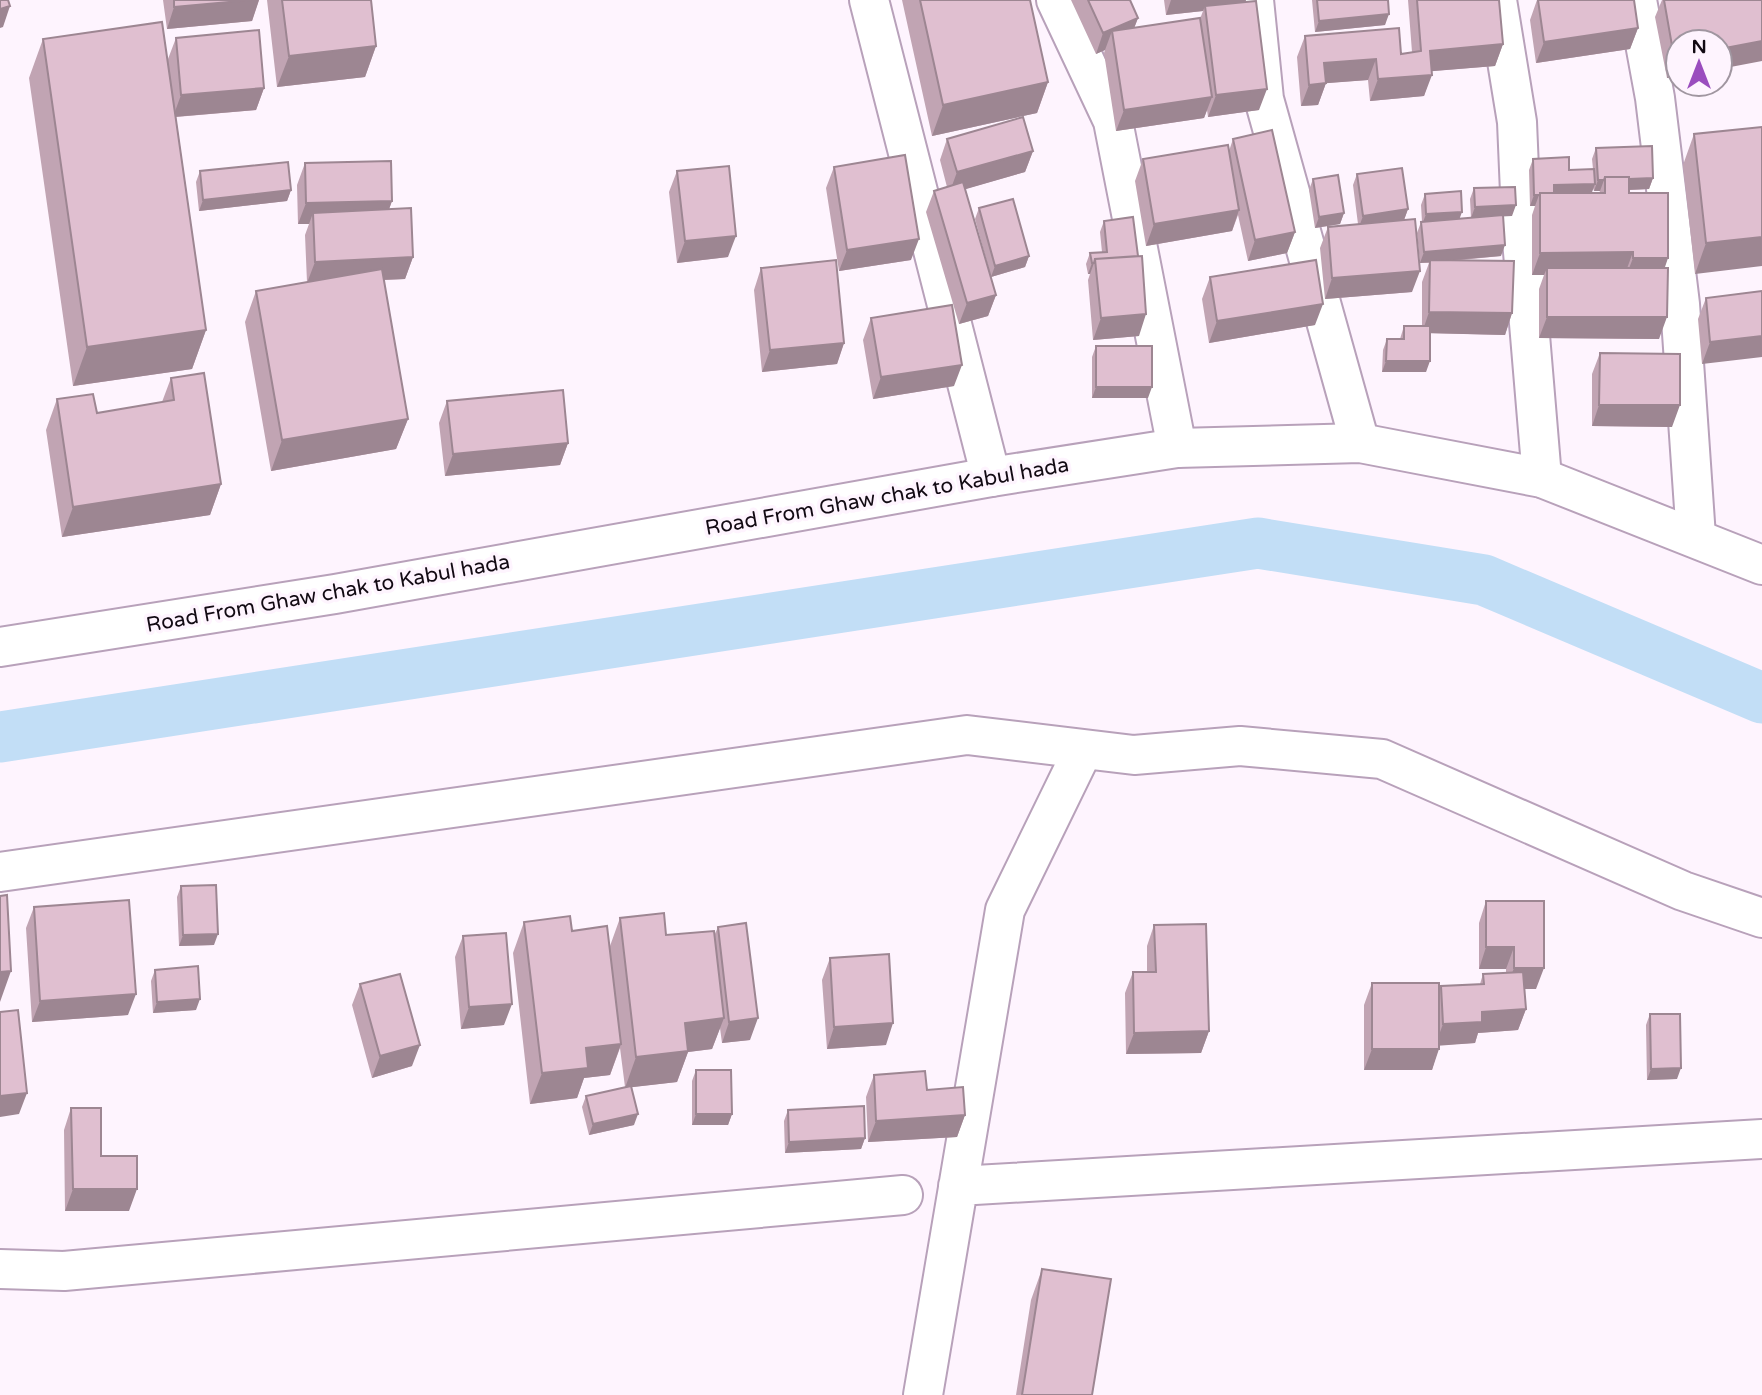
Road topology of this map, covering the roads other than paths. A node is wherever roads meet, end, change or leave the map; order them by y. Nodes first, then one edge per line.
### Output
1 (869, 0) edge
2 (1056, 0) edge
3 (1254, 0) edge
4 (1497, 0) edge
5 (1637, 0) edge
6 (1360, 443) junction
7 (1177, 448) junction
8 (991, 477) junction
9 (1542, 478) junction
10 (1696, 537) junction
11 (1762, 565) edge
12 (0, 647) edge
13 (1083, 750) junction
14 (0, 872) edge
15 (1762, 918) edge
16 (1762, 1139) edge
17 (958, 1186) junction
18 (903, 1195) dead end
19 (0, 1269) edge
20 (923, 1395) edge

1 - 8 street
2 - 7 street
3 - 6 street
4 - 9 street
5 - 10 street
6 - 7 street, Road From Ghaw chak to Kabul hada
6 - 9 street, Road From Ghaw chak to Kabul hada
7 - 8 street, Road From Ghaw chak to Kabul hada
8 - 12 street, Road From Ghaw chak to Kabul hada
9 - 10 street, Road From Ghaw chak to Kabul hada
10 - 11 street, Road From Ghaw chak to Kabul hada
13 - 14 street
13 - 15 street
13 - 17 street
16 - 17 street
17 - 20 street
18 - 19 street

